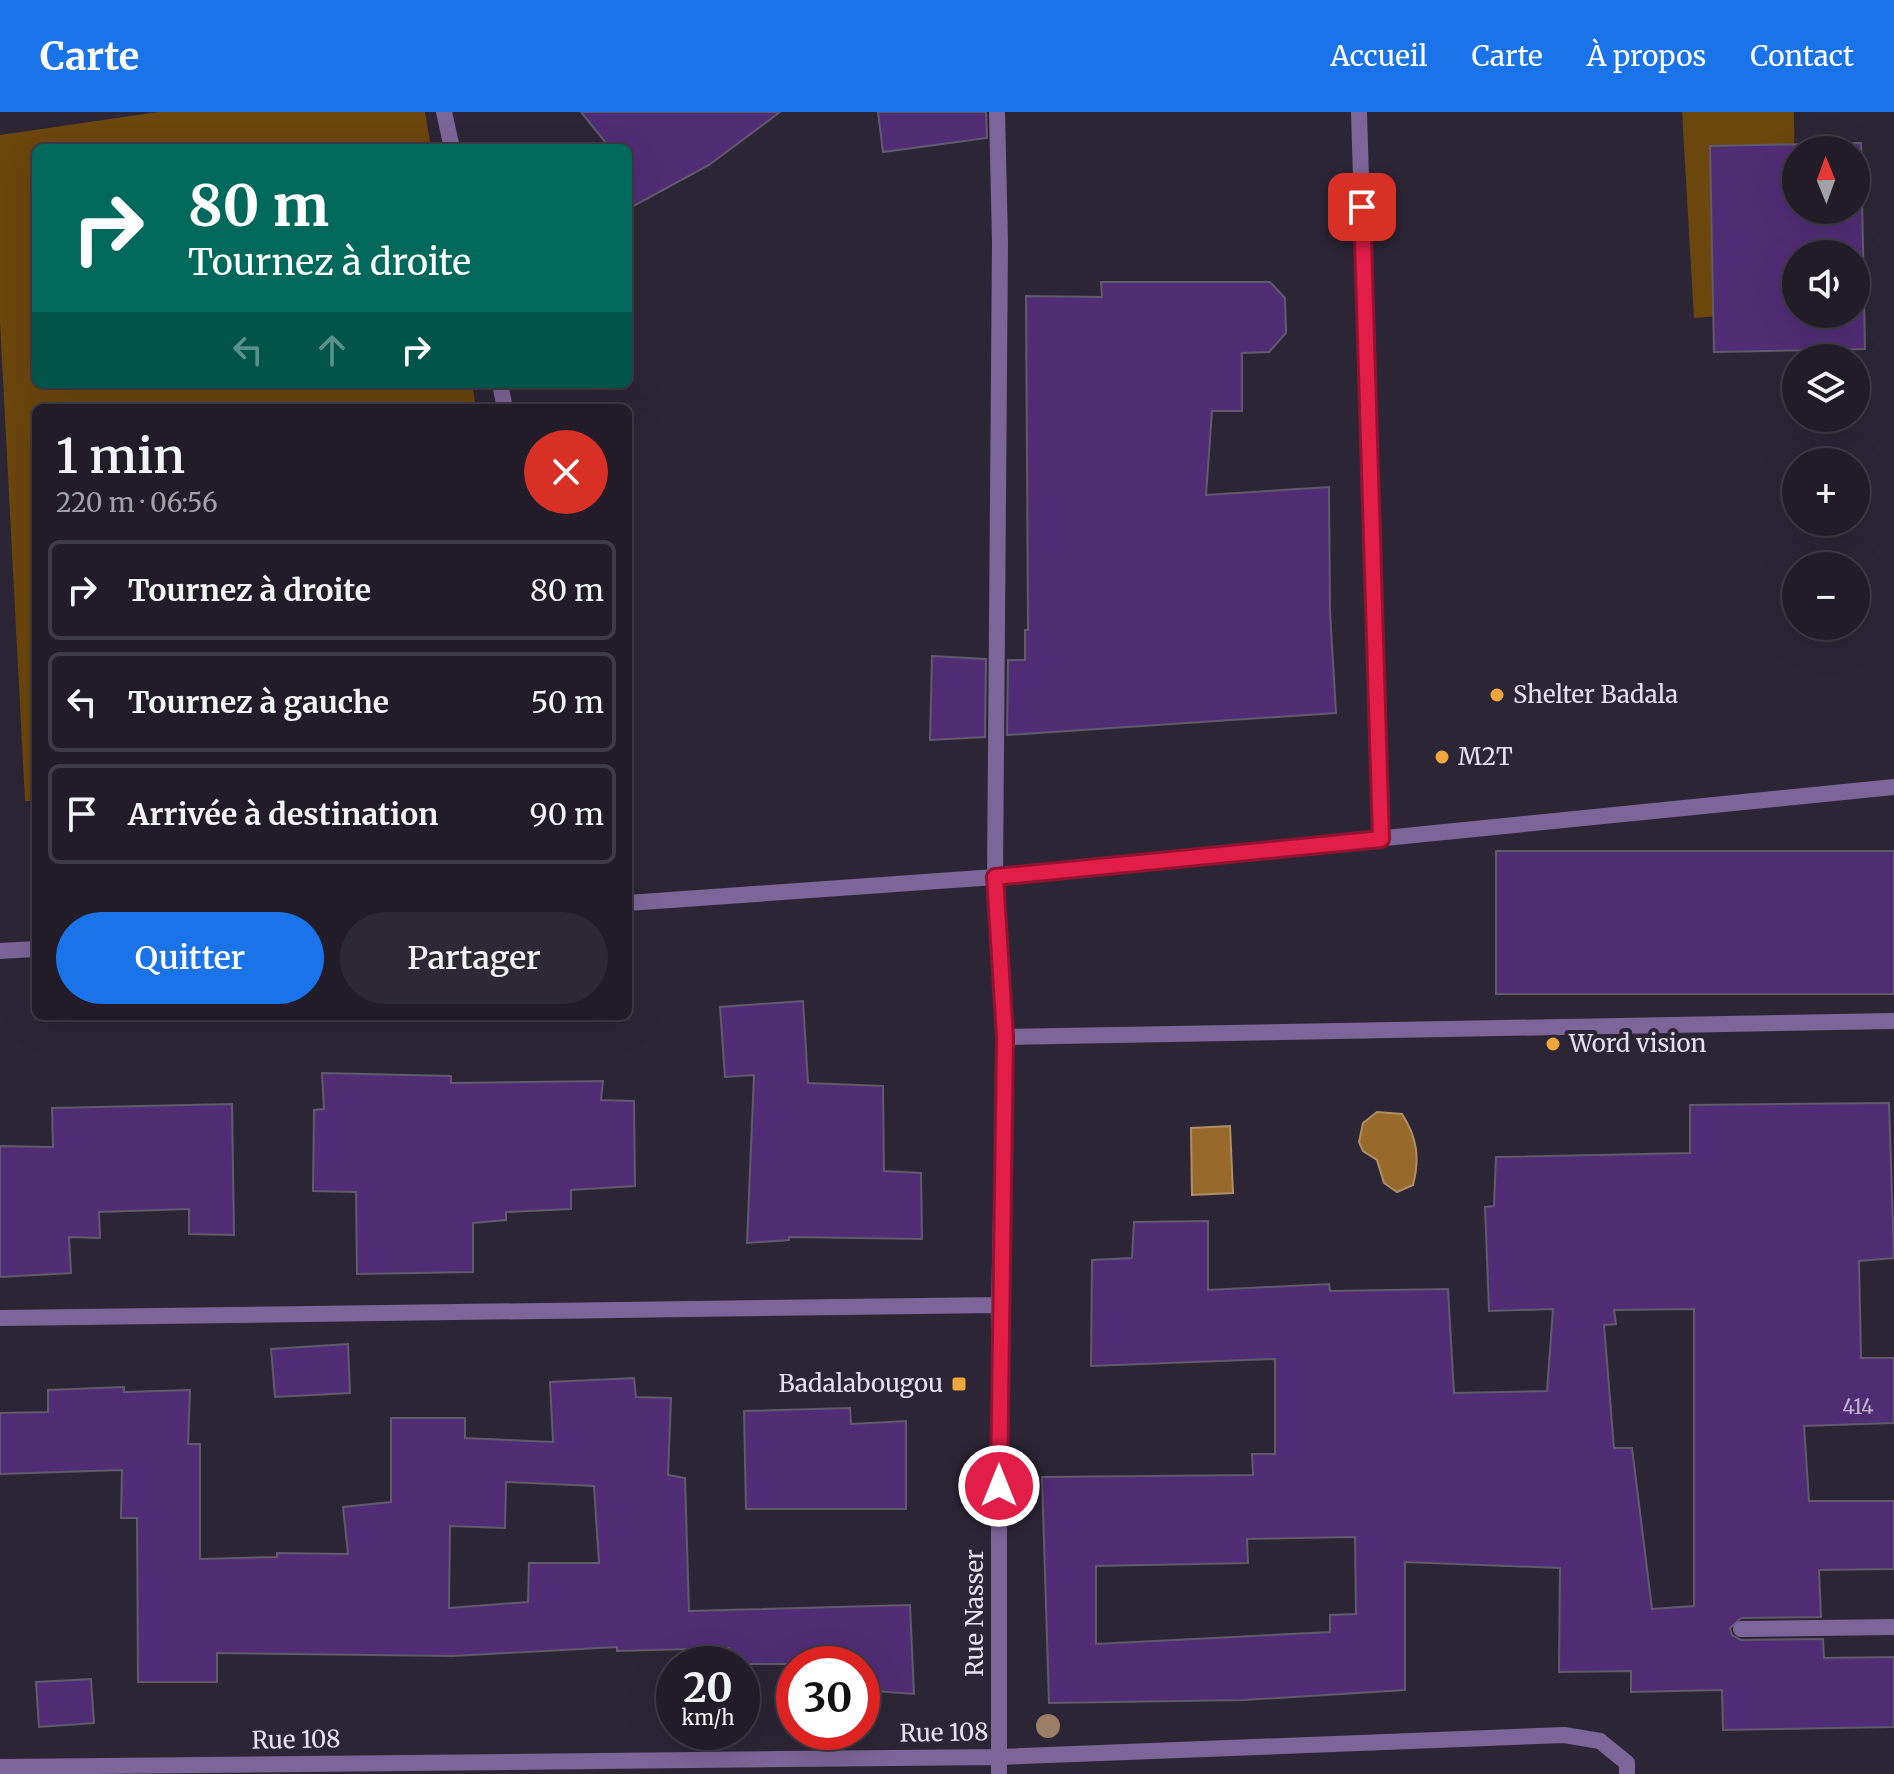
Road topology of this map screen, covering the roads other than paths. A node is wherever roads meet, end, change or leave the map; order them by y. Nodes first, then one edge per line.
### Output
1 (444, 112) edge
2 (997, 112) edge
3 (1359, 112) edge
4 (451, 144) edge
5 (1894, 787) edge
6 (1381, 839) junction
7 (995, 877) junction
8 (632, 903) edge
9 (32, 949) edge
10 (0, 951) edge
11 (1894, 1021) edge
12 (1005, 1037) junction
13 (999, 1305) junction
14 (0, 1318) edge
15 (1894, 1627) edge
16 (1741, 1629) dead end
17 (999, 1766) edge
18 (0, 1767) edge
19 (1627, 1774) edge

1 - 4 street
2 - 7 street, Rue Nasser
3 - 6 street
5 - 6 street
6 - 7 street
7 - 8 street
7 - 12 street, Rue Nasser
9 - 10 street
11 - 12 street
12 - 13 street, Rue Nasser
13 - 14 street
13 - 17 street, Rue Nasser
15 - 16 street
17 - 18 street, Rue 108
17 - 19 street, Rue 108

